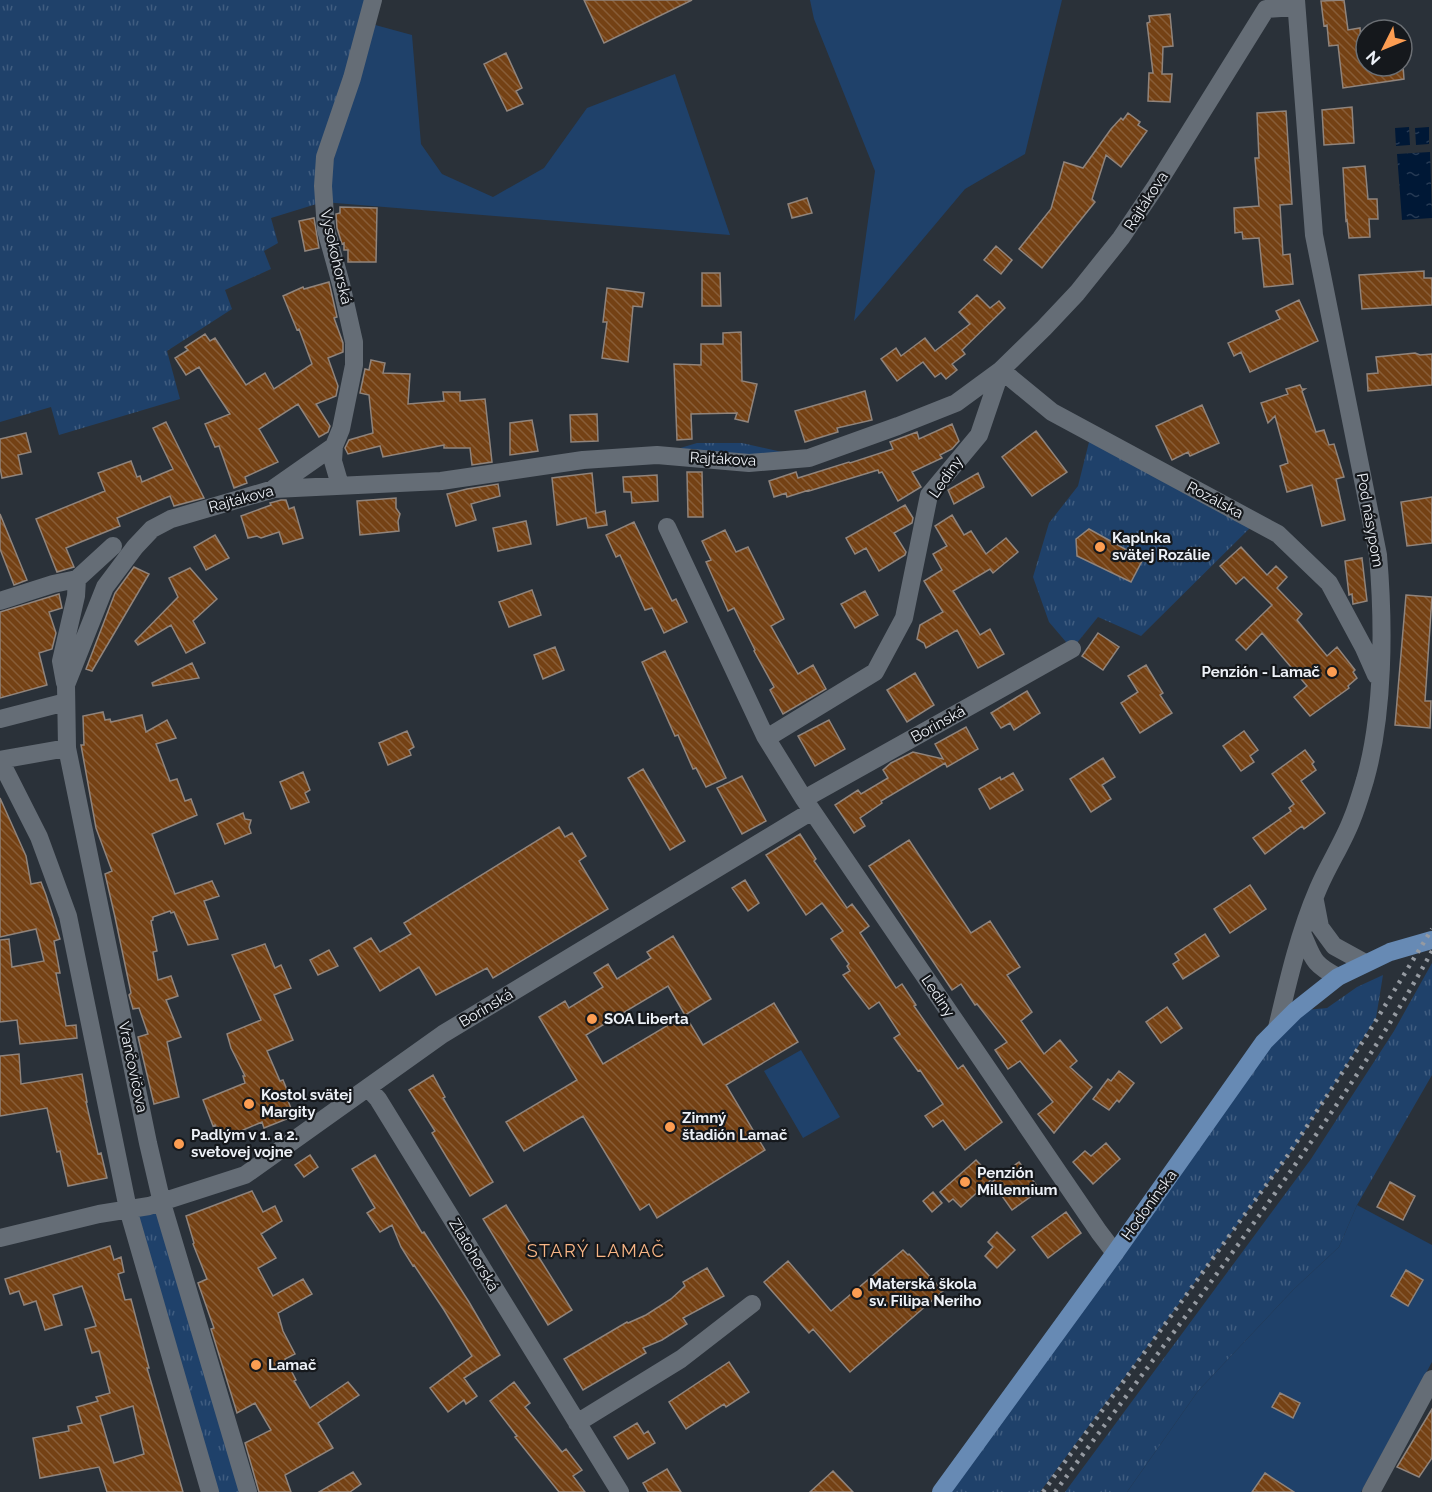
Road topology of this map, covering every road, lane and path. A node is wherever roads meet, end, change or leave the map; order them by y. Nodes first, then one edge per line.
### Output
1 (373, 0) edge
2 (1296, 3) edge
3 (1267, 5) edge
4 (1001, 370) junction
5 (334, 446) junction
6 (340, 485) junction
7 (274, 489) junction
8 (668, 527) dead end
9 (113, 546) dead end
10 (77, 579) junction
11 (0, 600) edge
12 (1072, 649) dead end
13 (1379, 681) junction
14 (66, 694) junction
15 (0, 719) edge
16 (765, 736) junction
17 (67, 748) junction
18 (0, 760) edge
19 (808, 805) junction
20 (1315, 898) junction
21 (1302, 933) junction
22 (1432, 940) edge
23 (1334, 946) junction
24 (1365, 963) junction
25 (1338, 977) junction
26 (1277, 1028) junction
27 (368, 1088) junction
28 (162, 1203) junction
29 (128, 1209) junction
30 (0, 1238) edge
31 (1115, 1253) junction
32 (752, 1304) dead end
33 (1432, 1379) edge
34 (577, 1424) junction
35 (210, 1492) edge
36 (248, 1492) edge
37 (620, 1492) edge
38 (940, 1492) edge
39 (1371, 1492) edge

1 - 5 street, Vysokohorská
2 - 3 street, Rajtákova
2 - 13 street, Pod násypom
3 - 4 street, Rajtákova
4 - 6 street, Rajtákova
4 - 13 street, Rozálska
4 - 16 street, Lediny
5 - 6 street, Vysokohorská
5 - 7 street
6 - 7 street, Rajtákova
7 - 14 street, Rajtákova
8 - 16 street, Lediny
9 - 10 street
10 - 11 street
10 - 14 street, Vrančovičova
12 - 19 street, Borinská
13 - 20 street, Pod násypom
14 - 15 street
14 - 17 street, Vrančovičova
16 - 19 street, Lediny
17 - 18 street
17 - 28 street, Vrančovičova
18 - 29 street
19 - 27 street, Borinská
19 - 31 street, Lediny
20 - 21 street, Pod násypom
20 - 23 street
21 - 25 street
21 - 26 street, Pod násypom
22 - 24 main road, Hodonínska
23 - 24 street
23 - 25 street
24 - 25 main road, Hodonínska
25 - 26 main road, Hodonínska
26 - 31 main road, Hodonínska
27 - 28 street, Borinská
27 - 34 street, Zlatohorská
28 - 29 street, Borinská
28 - 36 street, Vrančovičova
29 - 30 street, Borinská
29 - 35 street
31 - 38 main road, Hodonínska
32 - 34 street
33 - 39 street
34 - 37 street, Zlatohorská

